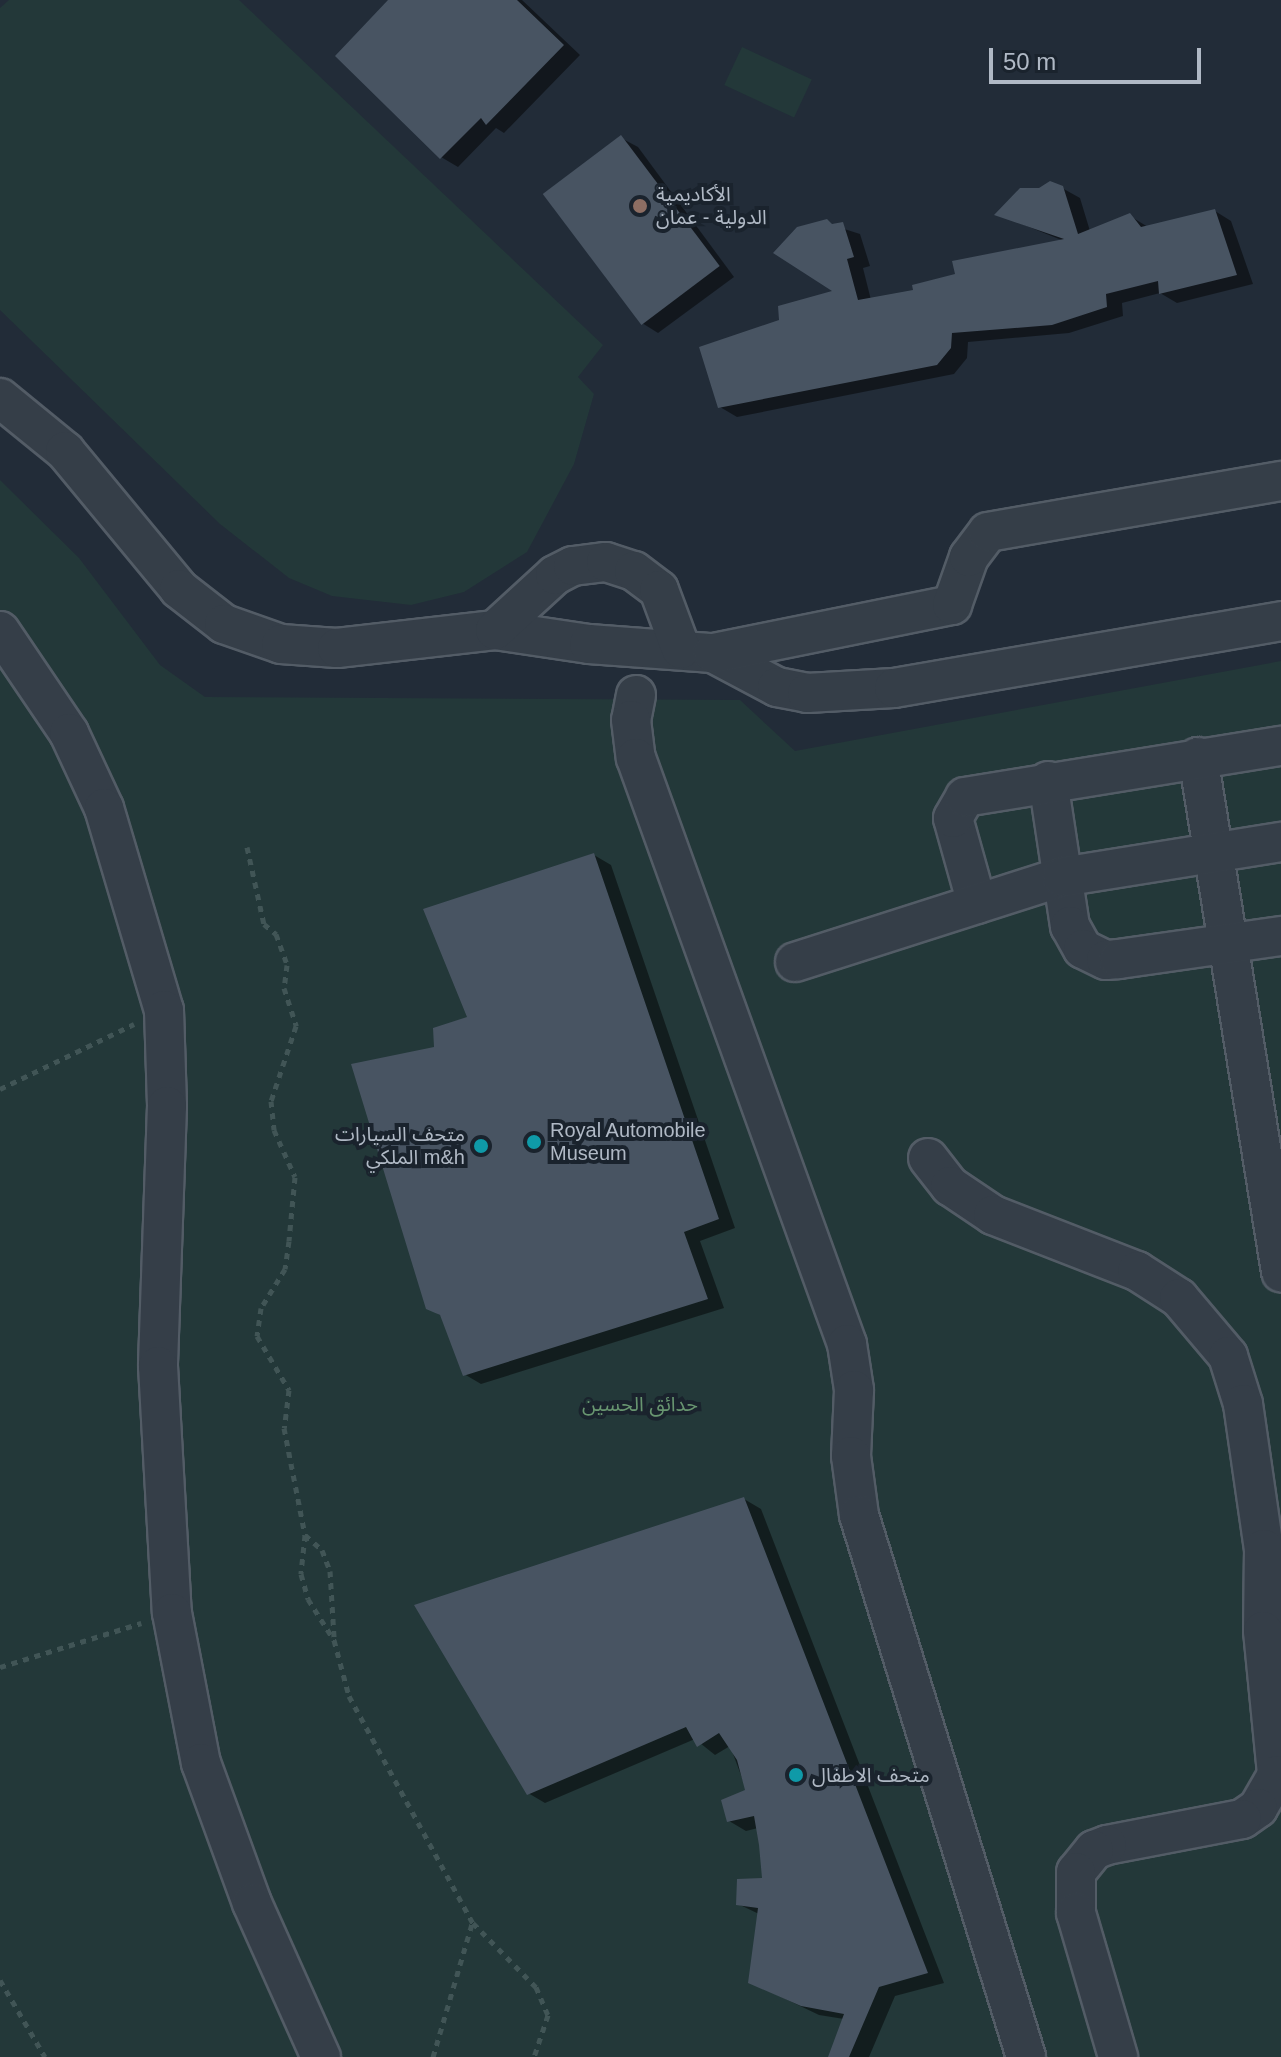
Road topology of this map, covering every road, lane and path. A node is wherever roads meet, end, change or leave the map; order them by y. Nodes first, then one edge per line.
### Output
1 (0, 398) edge
2 (1281, 481) edge
3 (1281, 621) edge
4 (495, 630) junction
5 (0, 631) edge
6 (697, 651) junction
7 (636, 695) dead end
8 (1281, 746) edge
9 (1198, 757) junction
10 (1048, 781) junction
11 (1281, 842) edge
12 (247, 847) dead end
13 (1213, 853) junction
14 (1062, 877) junction
15 (977, 904) junction
16 (1281, 936) edge
17 (1228, 944) junction
18 (795, 962) dead end
19 (164, 1010) junction
20 (0, 1089) edge
21 (928, 1158) dead end
22 (1281, 1272) edge
23 (305, 1535) junction
24 (172, 1613) junction
25 (1272, 1621) edge
26 (334, 1640) junction
27 (0, 1667) edge
28 (473, 1923) junction
29 (0, 1980) edge
30 (535, 2056) edge
31 (45, 2057) edge
32 (321, 2057) edge
33 (433, 2057) edge
34 (1026, 2057) edge
35 (1118, 2057) edge

1 - 4 lane
2 - 6 lane
3 - 6 lane
4 - 6 lane
4 - 6 lane
5 - 19 lane
7 - 34 lane
8 - 9 lane
9 - 10 lane
9 - 13 lane
10 - 14 lane
10 - 15 lane
11 - 13 lane
12 - 23 path
13 - 14 lane
13 - 17 lane
14 - 15 lane
14 - 17 lane
15 - 18 lane
16 - 17 lane
17 - 22 lane
19 - 20 path
19 - 24 lane
21 - 25 lane
23 - 26 path
23 - 26 path
24 - 27 path
24 - 32 lane
25 - 35 lane
26 - 28 path
28 - 30 path
28 - 33 path
29 - 31 path

